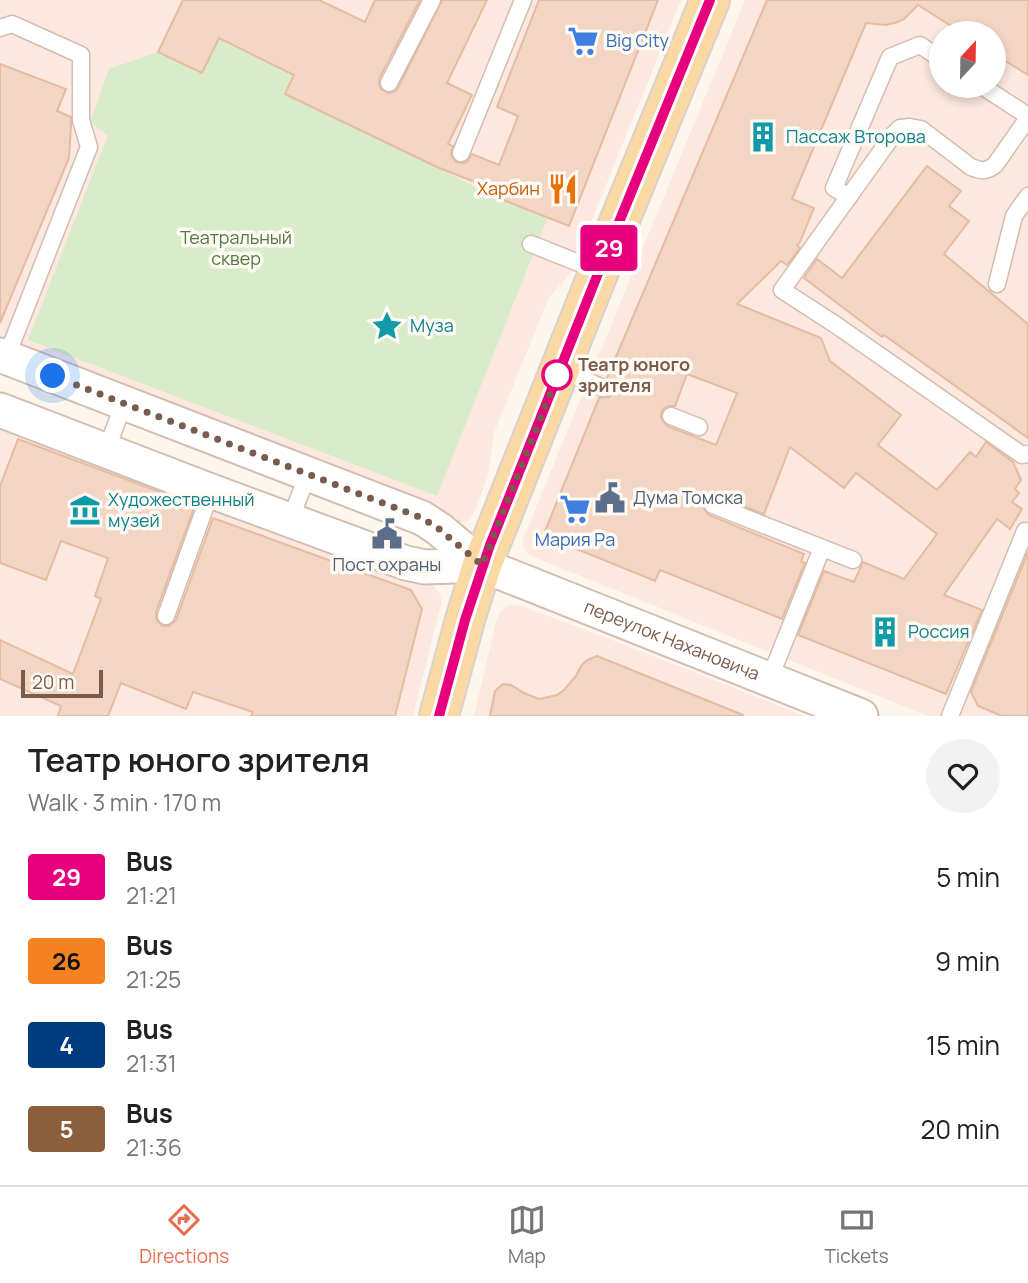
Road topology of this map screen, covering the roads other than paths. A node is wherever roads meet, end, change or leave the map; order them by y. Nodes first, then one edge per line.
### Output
1 (432, 0) edge
2 (523, 0) edge
3 (710, 0) edge
4 (0, 27) edge
5 (929, 51) edge
6 (389, 83) dead end
7 (996, 98) edge
8 (1026, 125) edge
9 (461, 153) dead end
10 (1028, 196) edge
11 (849, 197) junction
12 (531, 244) dead end
13 (599, 271) junction
14 (997, 284) dead end
15 (3, 357) edge
16 (560, 369) junction
17 (603, 388) dead end
18 (124, 403) junction
19 (0, 410) edge
20 (671, 415) dead end
21 (699, 427) dead end
22 (106, 451) junction
23 (1028, 454) edge
24 (307, 474) junction
25 (211, 491) junction
26 (713, 505) dead end
27 (290, 520) junction
28 (1028, 532) edge
29 (822, 548) junction
30 (853, 560) dead end
31 (482, 565) junction
32 (166, 616) dead end
33 (769, 680) junction
34 (439, 716) edge
35 (861, 716) edge
36 (950, 716) edge

1 - 6 lane
2 - 9 lane
3 - 13 main road
4 - 15 lane
5 - 11 lane
7 - 8 lane
8 - 11 lane
10 - 14 lane
11 - 23 lane
12 - 13 lane
13 - 16 main road
15 - 18 street, переулок Нахановича
16 - 17 lane
16 - 31 main road
18 - 22 lane
18 - 24 street, переулок Нахановича
19 - 22 street, переулок Нахановича
20 - 21 lane
22 - 25 street, переулок Нахановича
24 - 27 lane
24 - 31 street, переулок Нахановича
25 - 27 street, переулок Нахановича
25 - 32 lane
26 - 29 lane
27 - 31 street, переулок Нахановича
28 - 36 lane
29 - 30 lane
29 - 33 lane
31 - 33 street, переулок Нахановича
31 - 34 main road
33 - 35 street, переулок Нахановича

